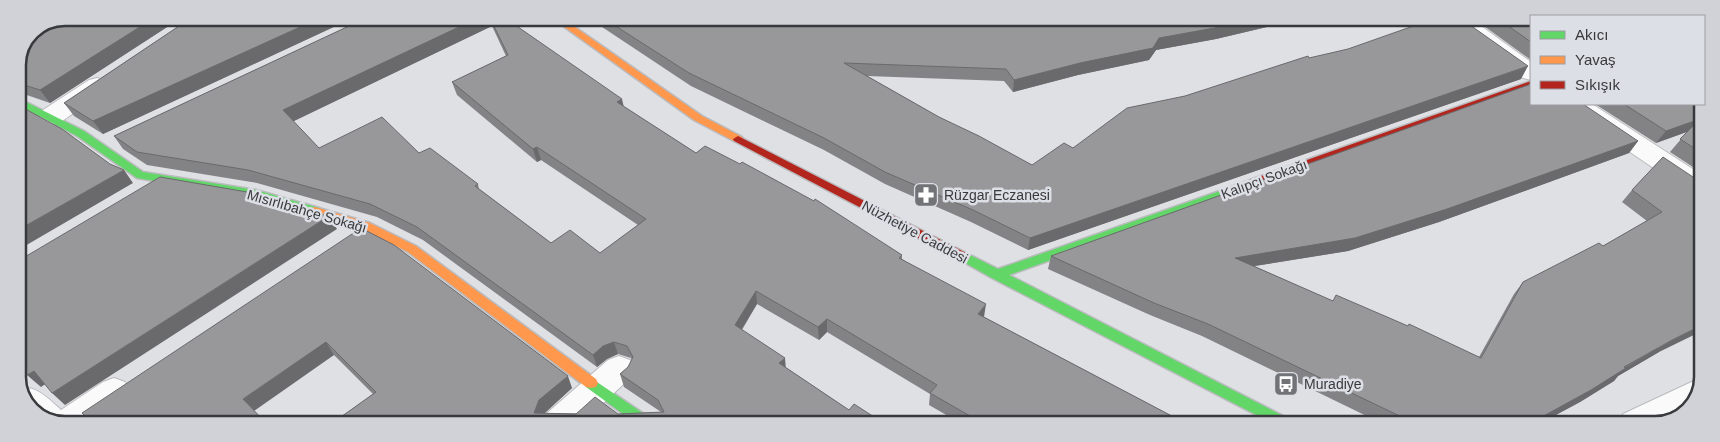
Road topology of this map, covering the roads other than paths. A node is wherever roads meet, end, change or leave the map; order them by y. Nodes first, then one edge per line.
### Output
1 (568, 26) edge
2 (1466, 26) edge
3 (1530, 72) edge
4 (114, 74) edge
5 (1530, 84) edge
6 (26, 105) edge
7 (1578, 105) edge
8 (52, 116) junction
9 (128, 135) edge
10 (102, 148) junction
11 (162, 180) junction
12 (1694, 183) edge
13 (128, 200) edge
14 (366, 226) junction
15 (333, 248) edge
16 (996, 275) junction
17 (608, 379) junction
18 (134, 380) edge
19 (1687, 397) edge
20 (79, 416) edge
21 (567, 416) edge
22 (641, 416) edge
23 (1270, 416) edge
24 (1651, 416) edge

1 - 16 street, Nüzhetiye Caddesi
2 - 3 street
4 - 8 street
5 - 16 street, Kalıpçı Sokağı
6 - 8 street, Mısırlıbahçe Sokağı
7 - 12 street
8 - 10 street, Mısırlıbahçe Sokağı
9 - 10 street
10 - 11 street, Mısırlıbahçe Sokağı
11 - 13 street
11 - 14 street, Mısırlıbahçe Sokağı
14 - 15 street
14 - 17 street, Mısırlıbahçe Sokağı
16 - 23 street, Nüzhetiye Caddesi
17 - 21 street
17 - 22 street, Mısırlıbahçe Sokağı
18 - 20 street
19 - 24 street

